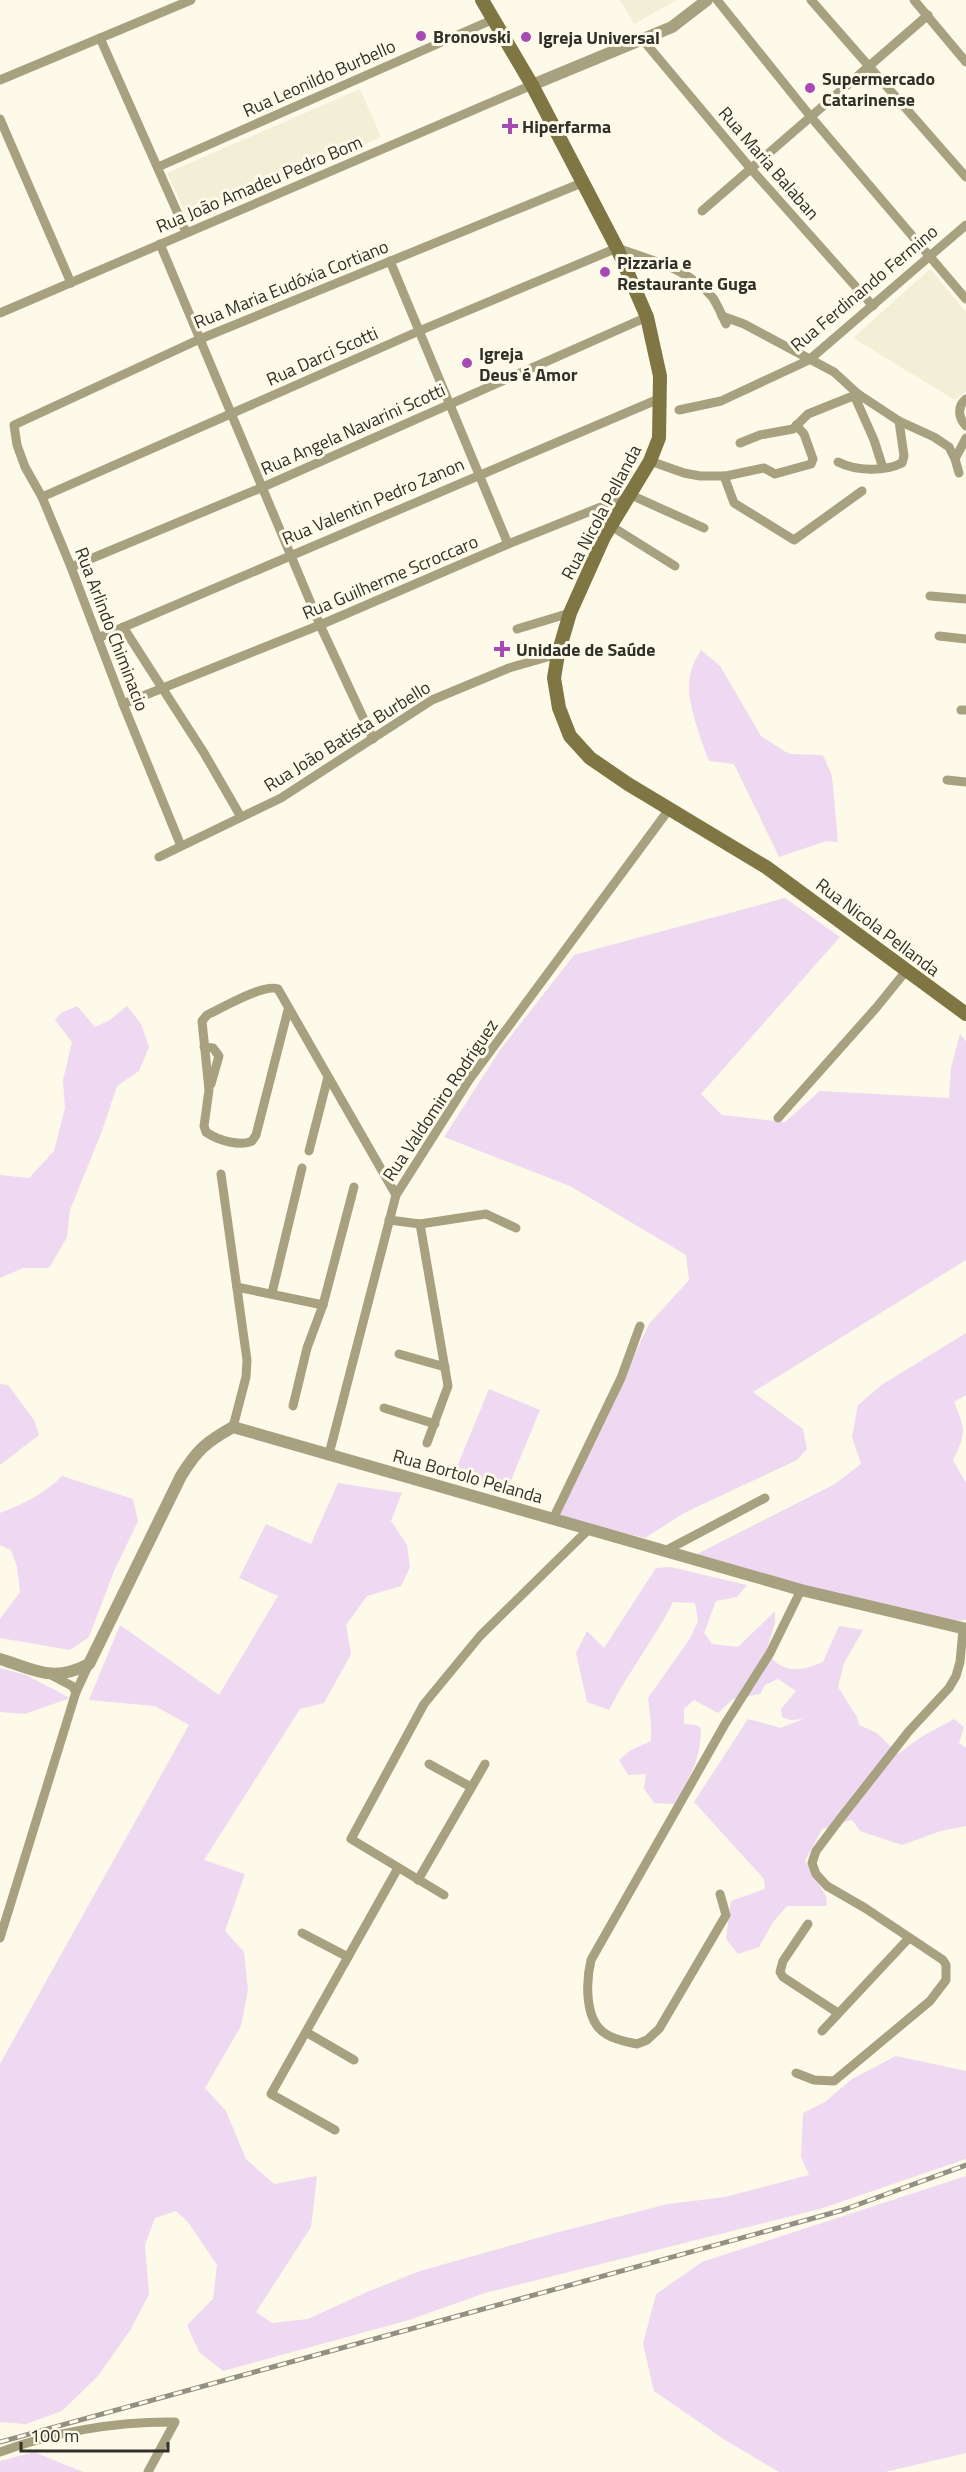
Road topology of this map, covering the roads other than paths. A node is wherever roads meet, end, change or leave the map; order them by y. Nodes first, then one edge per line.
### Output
1 (191, 0) edge
2 (482, 0) edge
3 (706, 0) edge
4 (717, 0) edge
5 (811, 0) edge
6 (914, 0) edge
7 (928, 15) junction
8 (494, 19) junction
9 (100, 38) junction
10 (643, 40) junction
11 (966, 62) edge
12 (868, 67) junction
13 (0, 80) edge
14 (532, 85) junction
15 (811, 117) junction
16 (0, 119) edge
17 (158, 167) junction
18 (751, 169) junction
19 (966, 177) edge
20 (584, 182) junction
21 (702, 212) dead end
22 (966, 225) edge
23 (186, 232) junction
24 (160, 244) junction
25 (617, 248) junction
26 (930, 255) junction
27 (390, 261) junction
28 (71, 284) junction
29 (966, 299) edge
30 (873, 306) junction
31 (0, 313) edge
32 (647, 317) junction
33 (419, 331) junction
34 (200, 339) junction
35 (809, 360) junction
36 (856, 394) junction
37 (661, 398) junction
38 (966, 399) edge
39 (449, 404) junction
40 (679, 410) dead end
41 (231, 413) junction
42 (899, 421) junction
43 (14, 425) joint
44 (796, 425) junction
45 (966, 426) edge
46 (966, 438) edge
47 (740, 443) dead end
48 (956, 459) junction
49 (650, 461) junction
50 (838, 462) dead end
51 (882, 468) junction
52 (958, 473) dead end
53 (478, 474) junction
54 (724, 476) junction
55 (262, 487) junction
56 (862, 490) dead end
57 (631, 495) junction
58 (42, 497) junction
59 (611, 526) junction
60 (704, 528) dead end
61 (508, 544) junction
62 (291, 554) junction
63 (675, 566) dead end
64 (71, 567) junction
65 (930, 596) dead end
66 (966, 599) edge
67 (570, 613) junction
68 (320, 626) junction
69 (123, 627) junction
70 (517, 629) dead end
71 (939, 636) dead end
72 (98, 638) junction
73 (966, 639) edge
74 (558, 654) junction
75 (162, 689) junction
76 (123, 704) junction
77 (373, 739) junction
78 (947, 780) dead end
79 (966, 782) edge
80 (670, 808) junction
81 (241, 817) junction
82 (181, 846) junction
83 (159, 857) dead end
84 (906, 971) junction
85 (288, 1010) junction
86 (966, 1014) edge
87 (204, 1047) junction
88 (328, 1077) junction
89 (209, 1090) junction
90 (778, 1118) dead end
91 (309, 1150) dead end
92 (302, 1168) dead end
93 (221, 1174) dead end
94 (354, 1187) dead end
95 (396, 1195) junction
96 (389, 1220) junction
97 (420, 1224) junction
98 (516, 1228) dead end
99 (237, 1287) junction
100 (272, 1293) junction
101 (323, 1305) junction
102 (640, 1326) dead end
103 (399, 1354) dead end
104 (445, 1367) junction
105 (293, 1406) dead end
106 (384, 1408) dead end
107 (435, 1424) junction
108 (233, 1427) junction
109 (427, 1443) dead end
110 (329, 1454) junction
111 (765, 1498) dead end
112 (553, 1519) junction
113 (589, 1529) junction
114 (665, 1551) junction
115 (801, 1590) junction
116 (964, 1629) edge
117 (0, 1659) edge
118 (89, 1664) junction
119 (53, 1676) junction
120 (76, 1692) junction
121 (429, 1764) dead end
122 (485, 1764) dead end
123 (471, 1786) junction
124 (398, 1868) junction
125 (418, 1880) junction
126 (720, 1894) dead end
127 (444, 1895) dead end
128 (808, 1924) dead end
129 (302, 1933) dead end
130 (0, 1938) edge
131 (909, 1938) junction
132 (348, 1957) junction
133 (838, 2013) junction
134 (822, 2031) dead end
135 (306, 2032) junction
136 (354, 2060) dead end
137 (796, 2073) dead end
138 (335, 2130) dead end
139 (0, 2452) edge
140 (148, 2472) edge

1 - 9 street
2 - 8 main road, Rua Nicola Pellanda
3 - 10 street
4 - 15 street
5 - 12 street
6 - 7 street
7 - 11 street
7 - 12 street
8 - 14 main road, Rua Nicola Pellanda
8 - 17 street, Rua Leonildo Burbello
9 - 13 street
9 - 17 street
10 - 14 street
10 - 18 street, Rua Maria Balaban
12 - 15 street
12 - 19 street
14 - 20 main road, Rua Nicola Pellanda
14 - 23 street, Rua João Amadeu Pedro Bom
15 - 18 street
15 - 26 street
16 - 28 street
17 - 23 street
18 - 21 street
18 - 30 street, Rua Maria Balaban
20 - 25 main road, Rua Nicola Pellanda
20 - 27 street, Rua Maria Eudóxia Cortiano
22 - 26 street, Rua Ferdinando Fermino
23 - 24 street, Rua João Amadeu Pedro Bom
24 - 28 street, Rua João Amadeu Pedro Bom
24 - 34 street
25 - 32 main road, Rua Nicola Pellanda
25 - 33 street, Rua Darci Scotti
25 - 35 street
26 - 29 street
26 - 30 street, Rua Ferdinando Fermino
27 - 33 street
27 - 34 street, Rua Maria Eudóxia Cortiano
28 - 31 street, Rua João Amadeu Pedro Bom
30 - 35 street, Rua Ferdinando Fermino
32 - 37 main road, Rua Nicola Pellanda
32 - 39 street, Rua Angela Navarini Scotti
33 - 39 street
33 - 41 street, Rua Darci Scotti
34 - 41 street
34 - 43 street, Rua Maria Eudóxia Cortiano
35 - 36 street
35 - 40 street, Rua Ferdinando Fermino
36 - 42 street
36 - 44 street
36 - 51 street
37 - 49 main road, Rua Nicola Pellanda
37 - 53 street, Rua Valentin Pedro Zanon
38 - 45 street
39 - 53 street
39 - 55 street, Rua Angela Navarini Scotti
41 - 55 street
41 - 58 street, Rua Darci Scotti
42 - 48 street
42 - 51 street
43 - 58 street, Rua Arlindo Chiminacio
44 - 47 street
44 - 54 street
46 - 48 street
48 - 52 street
49 - 54 street
49 - 57 main road, Rua Nicola Pellanda
50 - 51 street
53 - 61 street
53 - 62 street, Rua Valentin Pedro Zanon
54 - 56 street
55 - 62 street
55 - 64 street, Rua Angela Navarini Scotti
57 - 59 main road, Rua Nicola Pellanda
57 - 60 street
57 - 61 street, Rua Guilherme Scroccaro
58 - 64 street, Rua Arlindo Chiminacio
59 - 63 street
59 - 67 main road, Rua Nicola Pellanda
61 - 68 street, Rua Guilherme Scroccaro
62 - 68 street
62 - 69 street, Rua Valentin Pedro Zanon
64 - 72 street, Rua Arlindo Chiminacio
65 - 66 street
67 - 70 street
67 - 74 main road, Rua Nicola Pellanda
68 - 75 street, Rua Guilherme Scroccaro
68 - 77 street
69 - 72 street, Rua Valentin Pedro Zanon
69 - 75 street
71 - 73 street
72 - 76 street, Rua Arlindo Chiminacio
74 - 77 street, Rua João Batista Burbello
74 - 80 main road, Rua Nicola Pellanda
75 - 76 street, Rua Guilherme Scroccaro
75 - 81 street
76 - 82 street, Rua Arlindo Chiminacio
77 - 81 street, Rua João Batista Burbello
78 - 79 street
80 - 84 main road, Rua Nicola Pellanda
80 - 95 street, Rua Valdomiro Rodriguez
81 - 82 street, Rua João Batista Burbello
82 - 83 street, Rua João Batista Burbello
84 - 86 main road, Rua Nicola Pellanda
84 - 90 street
85 - 87 street
85 - 88 street
85 - 89 street
87 - 89 street
87 - 89 street
88 - 91 street
88 - 95 street
92 - 100 street
93 - 99 street
94 - 101 street
95 - 96 street, Rua Valdomiro Rodriguez
96 - 97 street
96 - 110 street, Rua Valdomiro Rodriguez
97 - 98 street
97 - 104 street
99 - 100 street
99 - 108 street
100 - 101 street
101 - 105 street
102 - 112 street
103 - 104 street
104 - 107 street
106 - 107 street
107 - 109 street
108 - 110 street, Rua Bortolo Pelanda
108 - 118 street
110 - 112 street, Rua Bortolo Pelanda
111 - 114 street
112 - 113 street, Rua Bortolo Pelanda
113 - 114 street, Rua Bortolo Pelanda
113 - 124 street
114 - 115 street, Rua Bortolo Pelanda
115 - 116 street, Rua Bortolo Pelanda
115 - 126 street
116 - 131 street
117 - 119 street
118 - 119 street
118 - 120 street
119 - 120 street
120 - 130 street
121 - 123 street
122 - 123 street
123 - 125 street
124 - 125 street
124 - 132 street
125 - 127 street
128 - 133 street
129 - 132 street
131 - 133 street
131 - 137 street
132 - 135 street
133 - 134 street
135 - 136 street
135 - 138 street
139 - 140 street

